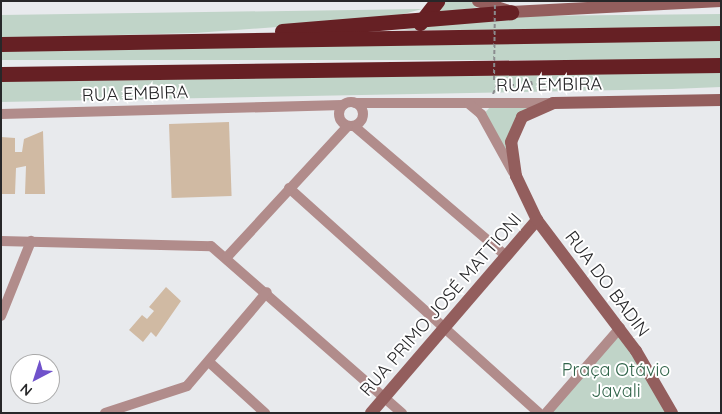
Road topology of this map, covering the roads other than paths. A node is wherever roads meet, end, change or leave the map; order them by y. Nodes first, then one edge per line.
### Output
1 (437, 1) edge
2 (478, 1) edge
3 (721, 1) edge
4 (511, 12) junction
5 (420, 23) junction
6 (721, 33) edge
7 (220, 42) junction
8 (1, 44) edge
9 (721, 65) edge
10 (1, 74) edge
11 (721, 100) edge
12 (355, 103) junction
13 (379, 103) junction
14 (553, 103) junction
15 (469, 104) junction
16 (1, 114) edge
17 (352, 120) junction
18 (516, 176) junction
19 (289, 188) junction
20 (537, 220) junction
21 (1, 241) edge
22 (31, 241) junction
23 (504, 254) junction
24 (227, 257) junction
25 (267, 292) junction
26 (1, 316) edge
27 (446, 325) junction
28 (620, 328) junction
29 (209, 362) junction
30 (384, 396) junction
31 (129, 410) edge
32 (105, 413) edge
33 (265, 413) edge
34 (371, 413) edge
35 (402, 413) edge
36 (539, 413) edge
37 (546, 413) edge
38 (672, 413) edge

1 - 5 highway
2 - 4 main road
3 - 4 main road
4 - 5 highway
5 - 7 highway
6 - 7 highway
7 - 8 highway
9 - 10 highway
11 - 14 main road, RUA EMBIRA
12 - 13 street, RUA EMBIRA
12 - 17 street, RUA EMBIRA
12 - 17 street
13 - 15 street, RUA EMBIRA
13 - 17 street
14 - 15 street, RUA EMBIRA
14 - 18 main road, RUA DO BADIN
15 - 18 street, RUA DO BADIN
16 - 17 street, RUA EMBIRA
17 - 19 street
17 - 23 street
18 - 20 main road, RUA DO BADIN
19 - 24 street
19 - 27 street
20 - 23 main road, RUA PRIMO JOSÉ MATTIONI
20 - 28 main road, RUA DO BADIN
21 - 22 street
22 - 24 street
22 - 26 street
23 - 27 main road, RUA PRIMO JOSÉ MATTIONI
24 - 25 street
25 - 29 street
25 - 30 street
27 - 30 main road, RUA PRIMO JOSÉ MATTIONI
27 - 36 street
28 - 37 street
28 - 38 main road, RUA DO BADIN
29 - 31 street
29 - 33 street
30 - 34 main road, RUA PRIMO JOSÉ MATTIONI
30 - 35 street
31 - 32 street

